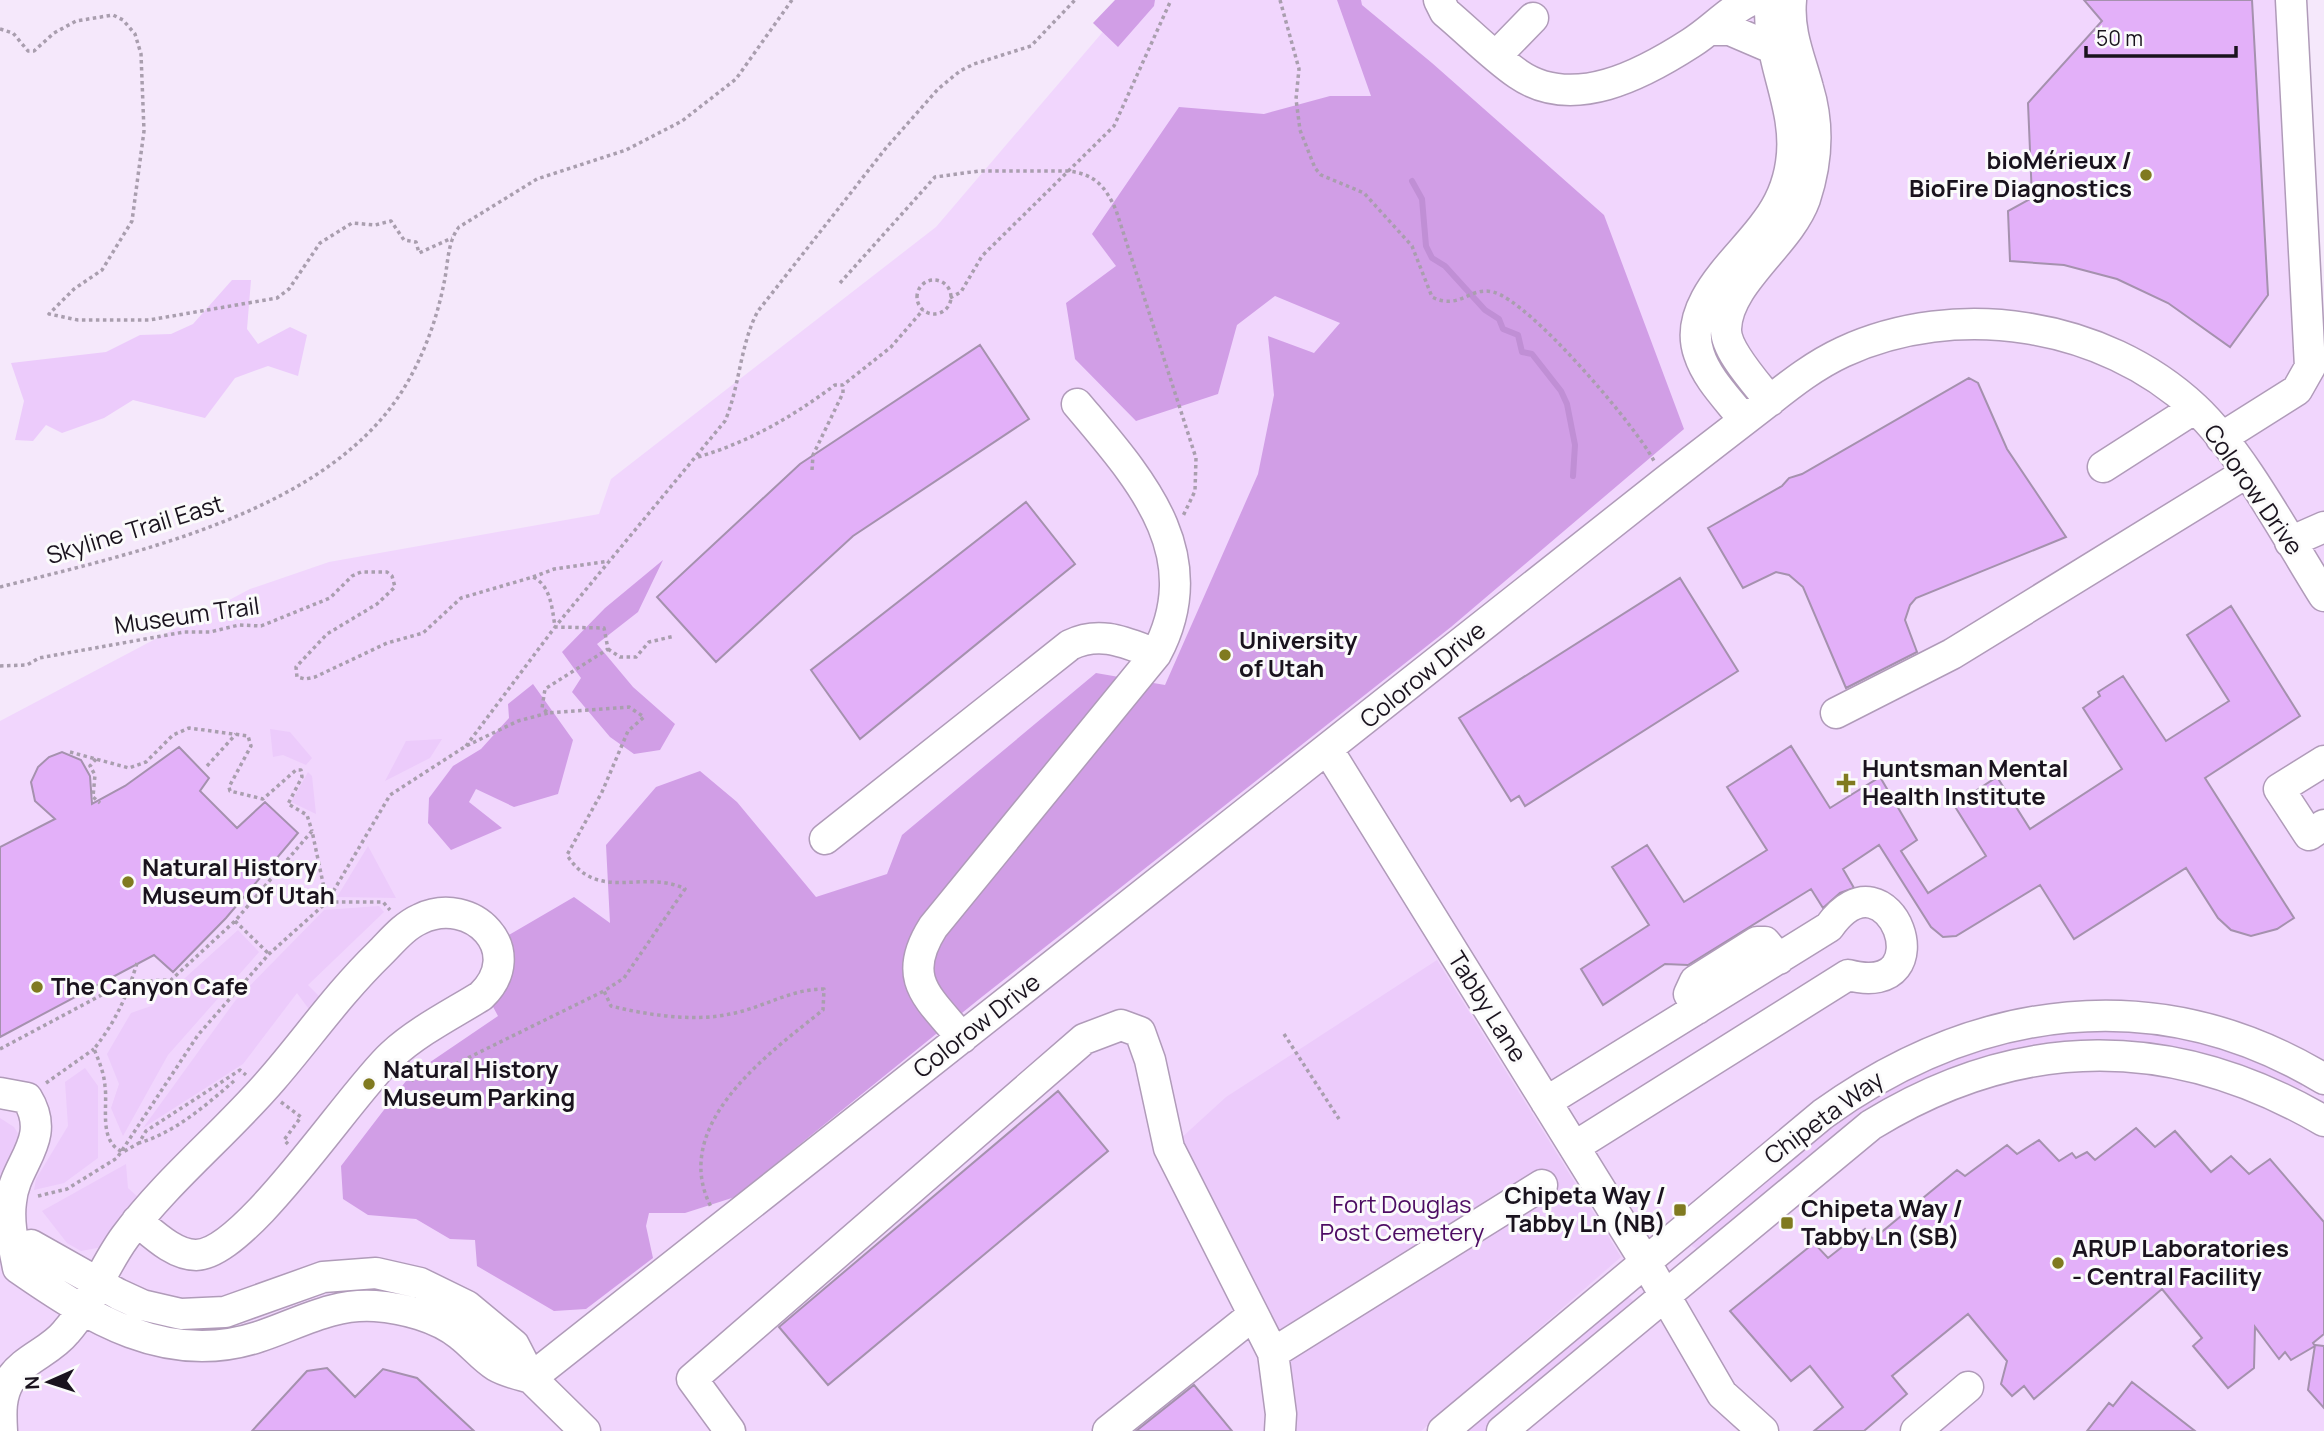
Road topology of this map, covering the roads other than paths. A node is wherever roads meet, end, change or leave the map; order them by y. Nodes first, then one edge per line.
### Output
1 (1439, 0) edge
2 (1752, 0) edge
3 (1771, 0) edge
4 (1791, 0) edge
5 (2291, 0) edge
6 (1532, 18) dead end
7 (1713, 30) junction
8 (1772, 48) junction
9 (1496, 56) junction
10 (2313, 226) edge
11 (1727, 337) junction
12 (1696, 338) junction
13 (1770, 401) junction
14 (1077, 404) dead end
15 (2195, 408) junction
16 (1744, 420) junction
17 (2221, 438) junction
18 (2103, 467) dead end
19 (2246, 473) junction
20 (2324, 527) edge
21 (2290, 542) junction
22 (2324, 596) edge
23 (1156, 654) junction
24 (1836, 713) dead end
25 (1328, 750) junction
26 (2324, 761) edge
27 (2324, 825) edge
28 (825, 839) dead end
29 (962, 1038) junction
30 (2324, 1079) edge
31 (0, 1093) edge
32 (1546, 1102) junction
33 (2324, 1121) edge
34 (1574, 1147) junction
35 (1542, 1185) dead end
36 (137, 1221) junction
37 (7, 1247) edge
38 (1646, 1263) junction
39 (89, 1296) junction
40 (1665, 1296) junction
41 (1252, 1316) junction
42 (1273, 1353) junction
43 (531, 1378) junction
44 (1968, 1387) dead end
45 (578, 1429) edge
46 (2, 1431) edge
47 (730, 1431) edge
48 (1108, 1431) edge
49 (1280, 1431) edge
50 (1443, 1431) edge
51 (1502, 1431) edge
52 (1763, 1431) edge
53 (1916, 1431) edge

1 - 9 street
2 - 7 street
3 - 8 street
4 - 11 street
5 - 10 street
6 - 9 street
7 - 8 street
7 - 9 street
8 - 12 street
10 - 17 street
11 - 12 street
11 - 13 street
12 - 16 street
13 - 15 street, Colorow Drive
13 - 16 street, Colorow Drive
14 - 23 street
15 - 17 street, Colorow Drive
15 - 18 street
16 - 25 street, Colorow Drive
17 - 19 street, Colorow Drive
19 - 21 street, Colorow Drive
19 - 24 street
20 - 21 street
21 - 22 street, Colorow Drive
23 - 28 street
23 - 29 street
25 - 29 street, Colorow Drive
25 - 32 street, Tabby Lane
26 - 27 street
29 - 43 street, Colorow Drive
30 - 38 street, Chipeta Way
31 - 37 street
32 - 34 street, Tabby Lane
32 - 34 street
33 - 40 street, Chipeta Way
34 - 38 street, Tabby Lane
35 - 42 street
36 - 36 street
36 - 39 street
37 - 39 street
38 - 40 street, Tabby Lane
38 - 50 street, Chipeta Way
39 - 43 street
39 - 46 street
40 - 51 street, Chipeta Way
40 - 52 street, Tabby Lane
41 - 42 street
41 - 47 street
41 - 48 street
42 - 49 street
43 - 45 street
44 - 53 street

